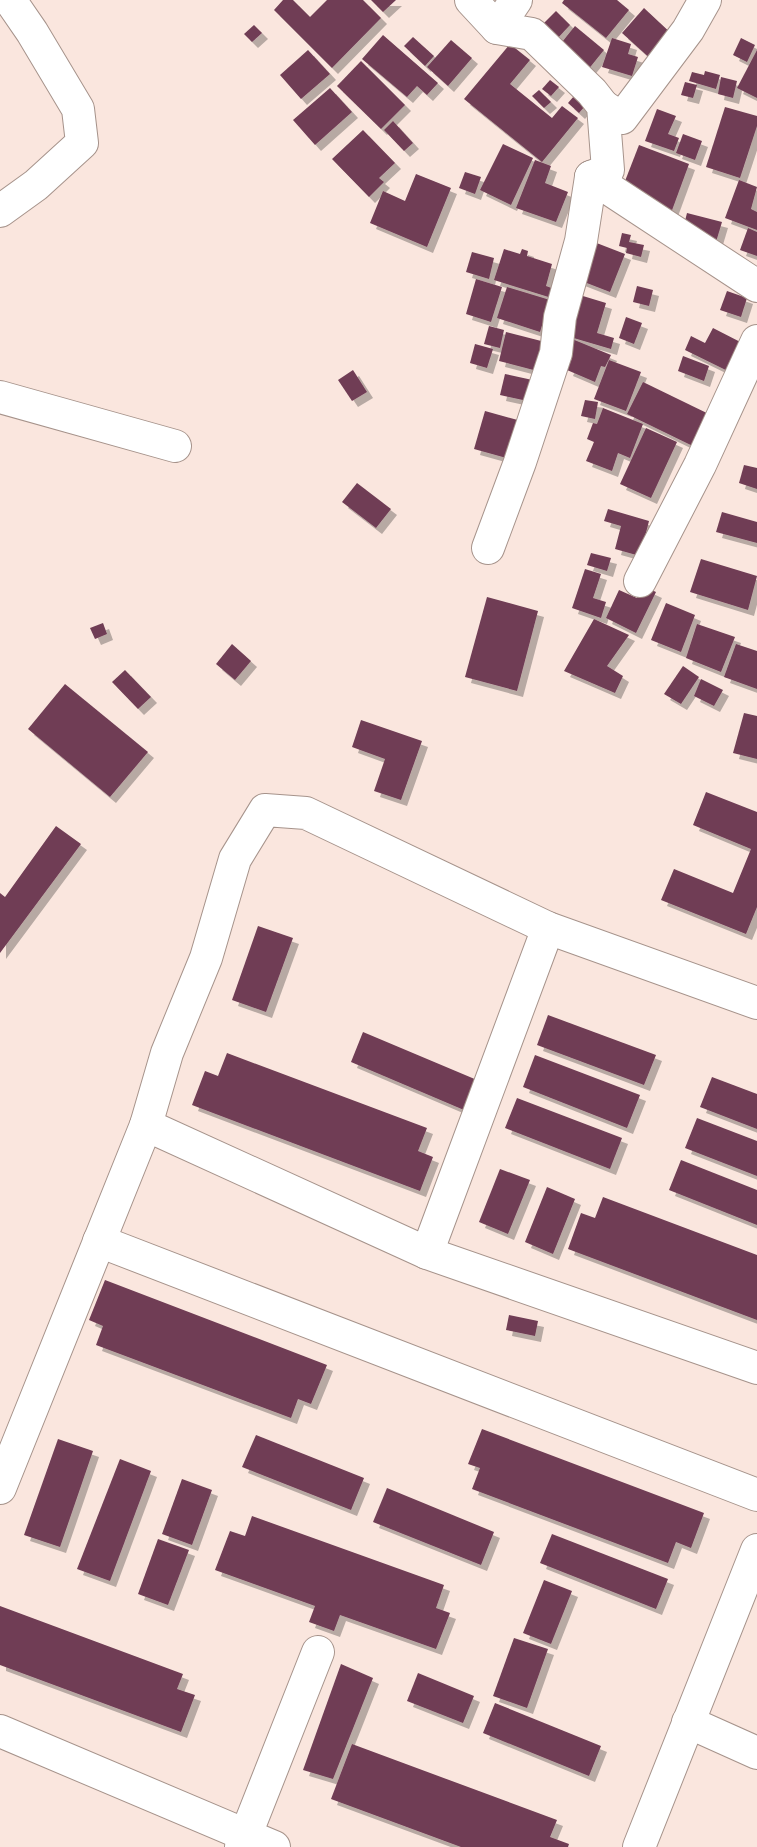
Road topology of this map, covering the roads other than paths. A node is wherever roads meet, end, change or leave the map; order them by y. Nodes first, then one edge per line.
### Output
1 (10, 0) edge
2 (471, 0) edge
3 (516, 0) edge
4 (705, 0) edge
5 (496, 28) junction
6 (603, 106) junction
7 (591, 177) junction
8 (0, 211) edge
9 (757, 286) edge
10 (757, 341) edge
11 (0, 397) edge
12 (175, 446) dead end
13 (488, 548) dead end
14 (640, 581) dead end
15 (548, 928) junction
16 (757, 1003) edge
17 (146, 1125) junction
18 (99, 1241) junction
19 (427, 1253) junction
20 (757, 1368) edge
21 (0, 1488) edge
22 (757, 1495) edge
23 (757, 1550) edge
24 (318, 1653) dead end
25 (688, 1722) junction
26 (0, 1731) edge
27 (757, 1753) edge
28 (254, 1843) edge
29 (639, 1847) edge

1 - 8 street
2 - 5 street
3 - 5 street
4 - 6 street
5 - 6 street
6 - 7 street
7 - 9 street
7 - 13 street
10 - 14 street
11 - 12 street
15 - 16 street
15 - 17 street
15 - 19 street
17 - 18 street
17 - 19 street
18 - 21 street
18 - 22 street
19 - 20 street
23 - 25 street
24 - 28 street
25 - 27 street
25 - 29 street
26 - 28 street

